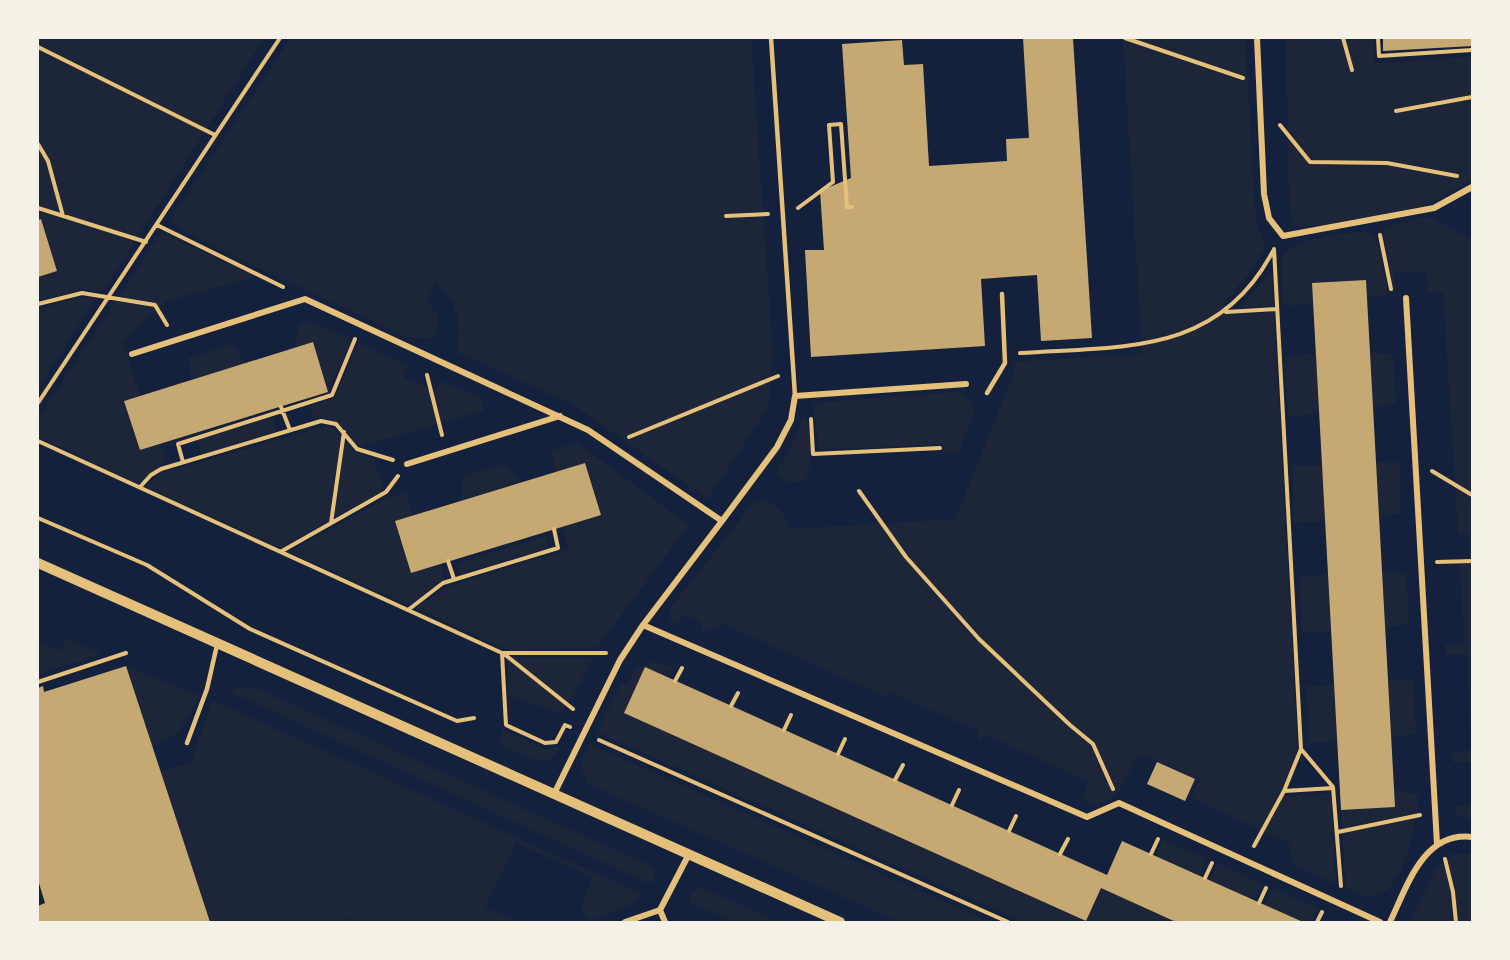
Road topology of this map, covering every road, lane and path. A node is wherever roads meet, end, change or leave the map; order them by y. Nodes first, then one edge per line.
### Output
1 (280, 38) edge
2 (771, 38) edge
3 (1125, 38) edge
4 (1257, 38) edge
5 (1343, 38) edge
6 (1378, 38) edge
7 (38, 47) edge
8 (1473, 50) edge
9 (1352, 70) dead end
10 (1259, 83) junction
11 (1473, 97) edge
12 (1396, 111) dead end
13 (1280, 125) dead end
14 (215, 135) junction
15 (38, 144) edge
16 (1461, 177) dead end
17 (1473, 187) edge
18 (852, 207) dead end
19 (38, 208) edge
20 (782, 214) junction
21 (63, 216) junction
22 (726, 216) dead end
23 (1378, 220) junction
24 (157, 225) junction
25 (146, 242) junction
26 (1002, 294) dead end
27 (109, 296) junction
28 (1406, 298) joint
29 (305, 299) junction
30 (38, 304) edge
31 (1277, 309) junction
32 (1225, 312) junction
33 (361, 324) junction
34 (176, 339) junction
35 (422, 352) junction
36 (132, 354) dead end
37 (1005, 355) junction
38 (793, 372) junction
39 (966, 384) dead end
40 (987, 393) dead end
41 (809, 395) junction
42 (795, 396) junction
43 (38, 403) edge
44 (282, 409) junction
45 (561, 416) junction
46 (290, 430) junction
47 (344, 431) junction
48 (38, 441) edge
49 (609, 445) junction
50 (940, 448) dead end
51 (446, 453) junction
52 (1416, 461) junction
53 (184, 462) junction
54 (406, 464) junction
55 (140, 488) junction
56 (859, 491) dead end
57 (1473, 495) edge
58 (38, 518) edge
59 (722, 521) junction
60 (331, 524) junction
61 (554, 529) dead end
62 (282, 551) junction
63 (448, 561) dead end
64 (1473, 561) edge
65 (38, 563) edge
66 (1421, 563) junction
67 (454, 579) junction
68 (408, 610) junction
69 (643, 626) junction
70 (217, 645) junction
71 (126, 653) dead end
72 (502, 653) junction
73 (608, 654) dead end
74 (682, 668) dead end
75 (675, 681) dead end
76 (38, 682) edge
77 (738, 693) dead end
78 (731, 706) dead end
79 (573, 709) dead end
80 (791, 715) dead end
81 (474, 718) dead end
82 (571, 728) dead end
83 (784, 730) dead end
84 (593, 738) dead end
85 (845, 739) dead end
86 (187, 742) dead end
87 (1301, 749) junction
88 (838, 754) dead end
89 (903, 765) dead end
90 (895, 780) dead end
91 (1334, 788) junction
92 (959, 790) dead end
93 (1284, 791) junction
94 (554, 794) junction
95 (1119, 803) junction
96 (952, 805) dead end
97 (1436, 812) junction
98 (1016, 816) dead end
99 (1009, 831) dead end
100 (1338, 832) junction
101 (1473, 837) edge
102 (1068, 838) dead end
103 (1437, 844) junction
104 (689, 854) junction
105 (1060, 854) dead end
106 (1246, 861) junction
107 (1338, 904) junction
108 (660, 910) junction
109 (625, 922) edge
110 (665, 922) edge
111 (840, 922) edge
112 (1008, 922) edge
113 (1380, 922) edge
114 (1390, 922) edge
115 (1456, 922) edge

1 - 14 path
2 - 20 lane
3 - 10 path
4 - 10 street
5 - 9 path
6 - 8 path
7 - 14 path
10 - 23 street
11 - 12 path
13 - 16 path
14 - 24 path
15 - 21 path
17 - 23 street
18 - 20 path
19 - 21 path
20 - 22 path
20 - 38 lane
21 - 25 path
23 - 28 path
24 - 25 path
24 - 29 path
25 - 27 path
26 - 37 lane
27 - 30 path
27 - 34 path
27 - 43 path
28 - 52 street
29 - 33 street
29 - 34 street
31 - 32 path
31 - 32 path
31 - 87 path
32 - 37 path
33 - 35 street
33 - 44 path
34 - 36 street
35 - 45 street
35 - 51 path
37 - 40 lane
38 - 42 lane
38 - 49 path
39 - 41 street
41 - 42 street
41 - 50 path
42 - 59 street
44 - 46 path
44 - 53 path
45 - 49 street
45 - 51 street
46 - 47 path
46 - 53 path
47 - 54 path
47 - 60 path
48 - 55 path
49 - 59 street
51 - 54 street
52 - 57 path
52 - 66 street
53 - 55 path
54 - 60 path
55 - 62 path
56 - 95 path
58 - 81 path
59 - 69 street
60 - 62 path
61 - 67 path
62 - 68 path
63 - 67 path
64 - 66 path
65 - 70 street
66 - 97 street
67 - 68 path
68 - 72 path
69 - 94 street
69 - 95 street
70 - 86 lane
70 - 94 street
71 - 76 path
72 - 73 path
72 - 79 path
72 - 82 path
74 - 75 path
77 - 78 path
80 - 83 path
84 - 112 path
85 - 88 path
87 - 91 path
87 - 93 path
89 - 90 path
91 - 93 path
91 - 100 path
92 - 96 path
93 - 106 path
94 - 104 street
95 - 106 street
97 - 100 path
97 - 103 street
98 - 99 path
100 - 107 path
101 - 103 street
102 - 105 path
103 - 114 street
103 - 115 path
104 - 108 street
104 - 111 street
106 - 107 street
107 - 113 street
108 - 109 street
108 - 110 street

